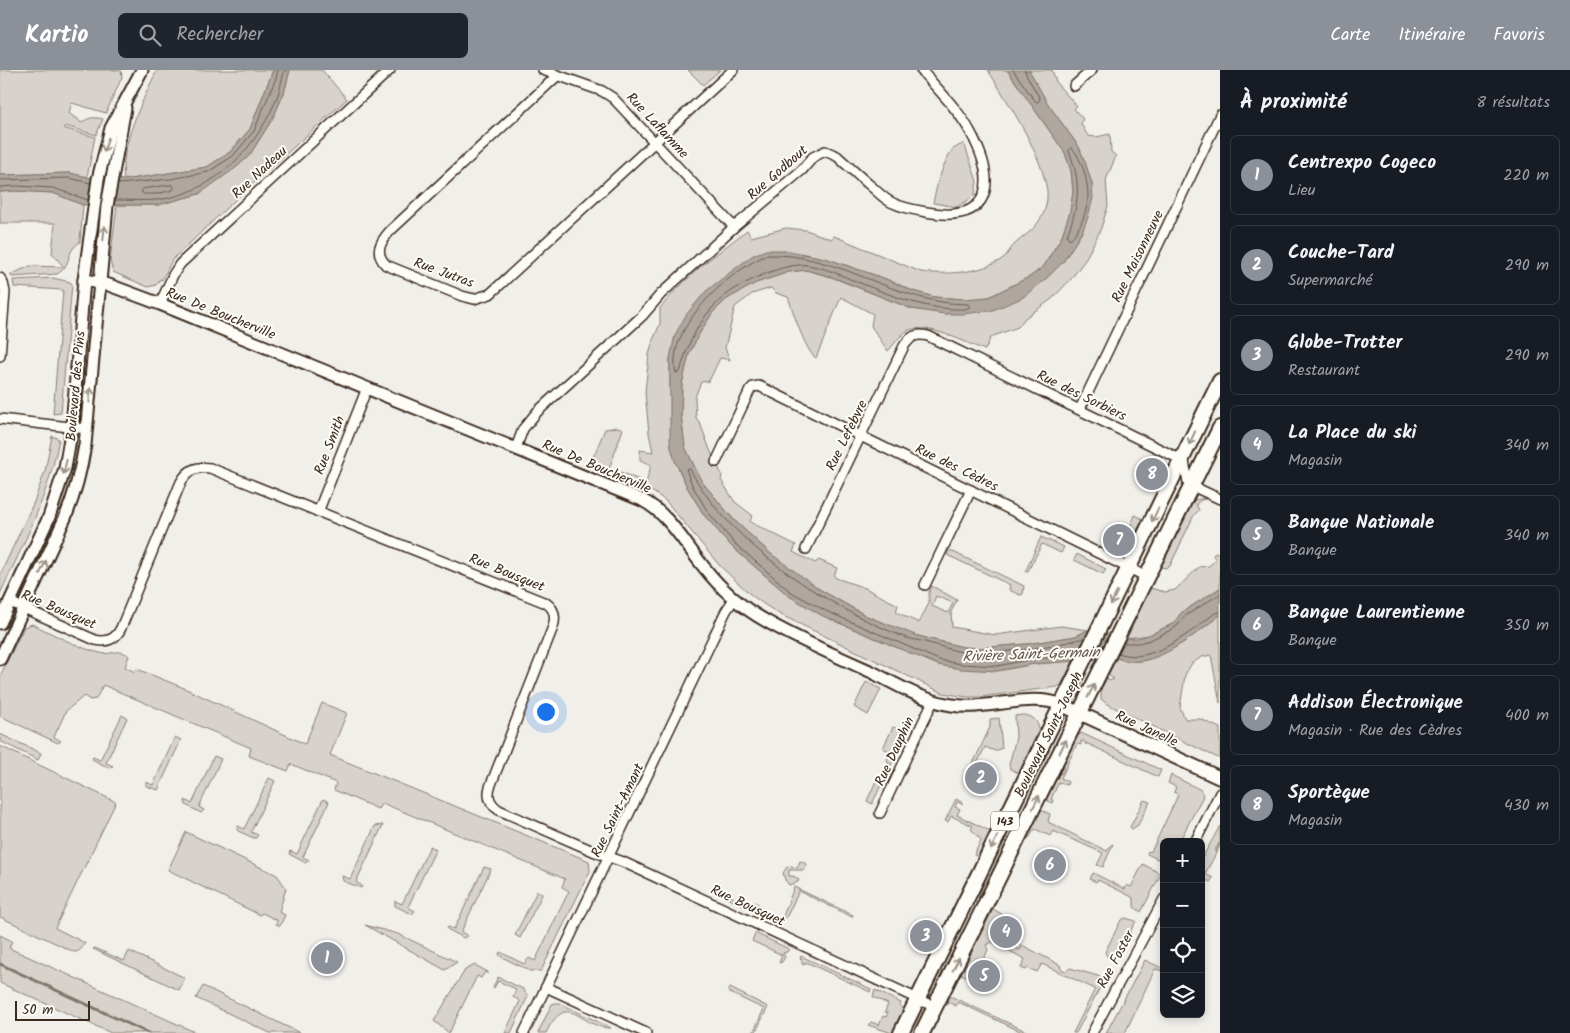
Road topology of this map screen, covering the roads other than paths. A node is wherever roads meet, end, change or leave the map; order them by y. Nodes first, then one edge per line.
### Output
1 (142, 70) edge
2 (390, 70) edge
3 (543, 70) edge
4 (733, 70) edge
5 (921, 70) edge
6 (1092, 70) edge
7 (557, 76) junction
8 (1074, 86) dead end
9 (126, 101) junction
10 (1220, 115) edge
11 (655, 142) junction
12 (734, 227) junction
13 (0, 279) edge
14 (84, 280) junction
15 (100, 283) junction
16 (160, 304) junction
17 (914, 335) joint
18 (0, 356) edge
19 (1220, 381) edge
20 (367, 388) junction
21 (1080, 409) junction
22 (0, 419) edge
23 (72, 427) junction
24 (1220, 428) edge
25 (86, 429) junction
26 (861, 435) junction
27 (516, 448) junction
28 (1182, 460) junction
29 (716, 462) dead end
30 (1193, 486) junction
31 (971, 490) junction
32 (1220, 499) edge
33 (318, 512) junction
34 (806, 548) dead end
35 (1129, 567) junction
36 (1148, 576) junction
37 (925, 585) dead end
38 (734, 599) junction
39 (10, 602) junction
40 (24, 609) junction
41 (0, 623) edge
42 (0, 659) edge
43 (933, 701) junction
44 (1062, 706) junction
45 (1080, 713) junction
46 (1220, 778) edge
47 (1220, 793) edge
48 (880, 813) dead end
49 (1197, 838) edge
50 (610, 856) junction
51 (1160, 906) edge
52 (546, 987) junction
53 (917, 999) junction
54 (935, 1007) junction
55 (524, 1033) edge
56 (646, 1033) edge
57 (901, 1033) edge
58 (922, 1033) edge
59 (1092, 1033) edge

1 - 9 street, Boulevard des Pins
2 - 16 street, Rue Nadeau
3 - 7 street, Rue Laflamme
4 - 11 street, Rue Jutras
5 - 12 street, Rue Godbout
6 - 8 street
7 - 11 street, Rue Laflamme
7 - 11 street, Rue Jutras
9 -> 14 street, Boulevard des Pins
15 -> 9 street, Boulevard des Pins
10 - 21 street, Rue Maisonneuve
11 - 12 street, Rue Laflamme
12 - 27 street, Rue Godbout
13 - 18 street
14 - 15 street, Rue De Boucherville
14 - 23 street, Boulevard des Pins
15 - 16 street, Rue De Boucherville
25 -> 15 street, Boulevard des Pins
16 - 20 street, Rue De Boucherville
17 - 21 street, Rue des Sorbiers
17 - 26 street, Rue Lefebvre
19 -> 28 main road, Boulevard Saint-Joseph / 143
20 - 27 street, Rue De Boucherville
20 - 33 street, Rue Smith
21 - 28 street, Rue des Sorbiers
22 - 23 street
23 - 25 street
23 -> 39 street, Boulevard des Pins
24 - 30 main road, Boulevard Saint-Joseph / 143
40 -> 25 street, Boulevard des Pins
26 - 29 street, Rue des Cèdres
26 - 31 street, Rue des Cèdres
26 - 34 street, Rue Lefebvre
27 - 38 street, Rue De Boucherville
28 - 30 street
28 -> 35 main road, Boulevard Saint-Joseph / 143
30 - 32 street
30 - 36 main road, Boulevard Saint-Joseph / 143
31 - 35 street, Rue des Cèdres
31 - 37 street
33 - 40 street, Rue Bousquet
33 - 50 street, Rue Bousquet
35 - 36 street, Rue des Cèdres
35 -> 44 main road, Boulevard Saint-Joseph / 143
45 -> 36 main road, Boulevard Saint-Joseph / 143
38 - 43 street, Rue De Boucherville
38 - 50 street, Rue Saint-Amant
39 - 40 street, Rue Bousquet
39 - 41 street, Boulevard des Pins
40 - 42 street, Boulevard des Pins
43 - 44 street, Rue De Boucherville
43 - 48 street, Rue Dauphin
44 - 45 main road, Rue Janelle
44 -> 53 main road, Boulevard Saint-Joseph / 143
45 - 46 main road, Rue Janelle
54 -> 45 main road, Boulevard Saint-Joseph / 143
47 - 49 street
50 - 52 street, Rue Saint-Amant
50 - 53 street, Rue Bousquet
51 - 59 street, Rue Foster
52 - 55 street, Rue Saint-Amant
52 - 56 street
53 - 54 street, Rue Bousquet
53 - 57 main road, Boulevard Saint-Joseph / 143
54 - 58 main road, Boulevard Saint-Joseph / 143

